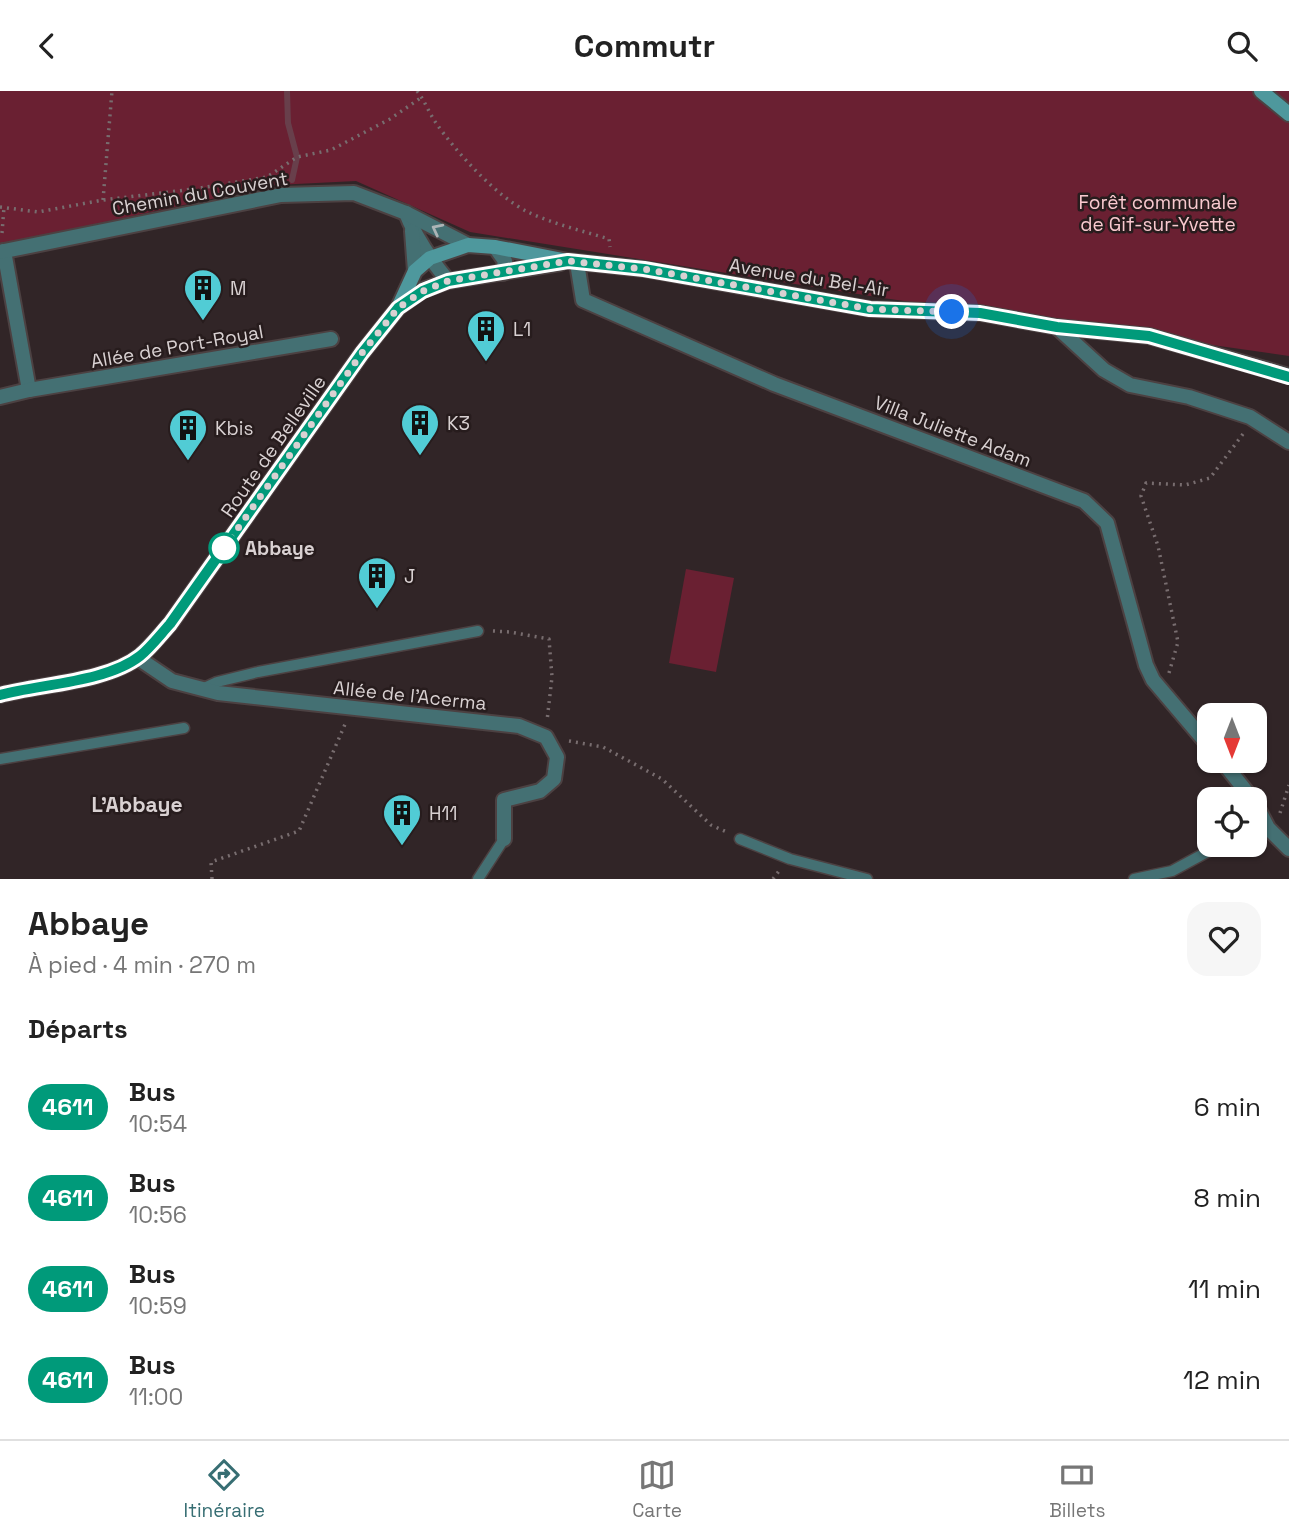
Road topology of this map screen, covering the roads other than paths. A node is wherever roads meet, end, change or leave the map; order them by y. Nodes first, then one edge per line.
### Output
1 (1261, 91) edge
2 (1289, 114) edge
3 (406, 213) junction
4 (412, 230) junction
5 (468, 245) junction
6 (495, 247) junction
7 (2, 251) edge
8 (430, 258) junction
9 (573, 262) junction
10 (415, 271) junction
11 (503, 272) junction
12 (448, 281) junction
13 (398, 308) junction
14 (1057, 327) junction
15 (331, 339) dead end
16 (1289, 376) edge
17 (29, 390) junction
18 (0, 397) edge
19 (1289, 442) edge
20 (478, 631) road end
21 (138, 658) junction
22 (202, 689) junction
23 (0, 695) edge
24 (184, 728) dead end
25 (1197, 732) edge
26 (0, 759) edge
27 (1232, 773) edge
28 (1243, 787) edge
29 (1267, 834) edge
30 (504, 839) joint
31 (740, 839) road end
32 (1289, 849) edge
33 (1201, 857) edge
34 (1173, 875) edge
35 (478, 879) edge
36 (867, 879) edge
37 (1134, 879) edge

1 - 2 street
3 - 4 street
5 -> 3 street, Chemin du Couvent
3 - 7 street, Chemin du Couvent
4 - 8 street
4 - 10 street
5 - 6 street, Route de Belleville
5 - 8 street, Route de Belleville
6 - 9 street, Route de Belleville
6 - 11 street
7 - 17 street
8 - 10 street, Route de Belleville
8 - 12 street
9 - 11 street, Route de Belleville
9 - 14 street, Avenue du Bel-Air
9 - 25 street, Villa Juliette Adam
10 - 13 street, Route de Belleville
11 - 12 street, Route de Belleville
12 - 13 street, Route de Belleville
13 - 21 street, Route de Belleville
14 - 16 street, Avenue du Bel-Air
14 - 19 street
15 - 17 street, Allée de Port-Royal
17 - 18 street, Allée de Port-Royal
20 - 22 lane
21 - 22 street, Allée de l'Acerma
21 - 23 street, Route de Belleville
22 - 30 street, Allée de l'Acerma
24 - 26 lane
27 - 28 street
29 - 32 street
30 - 35 lane
31 - 36 lane
33 - 34 lane
34 - 37 lane

